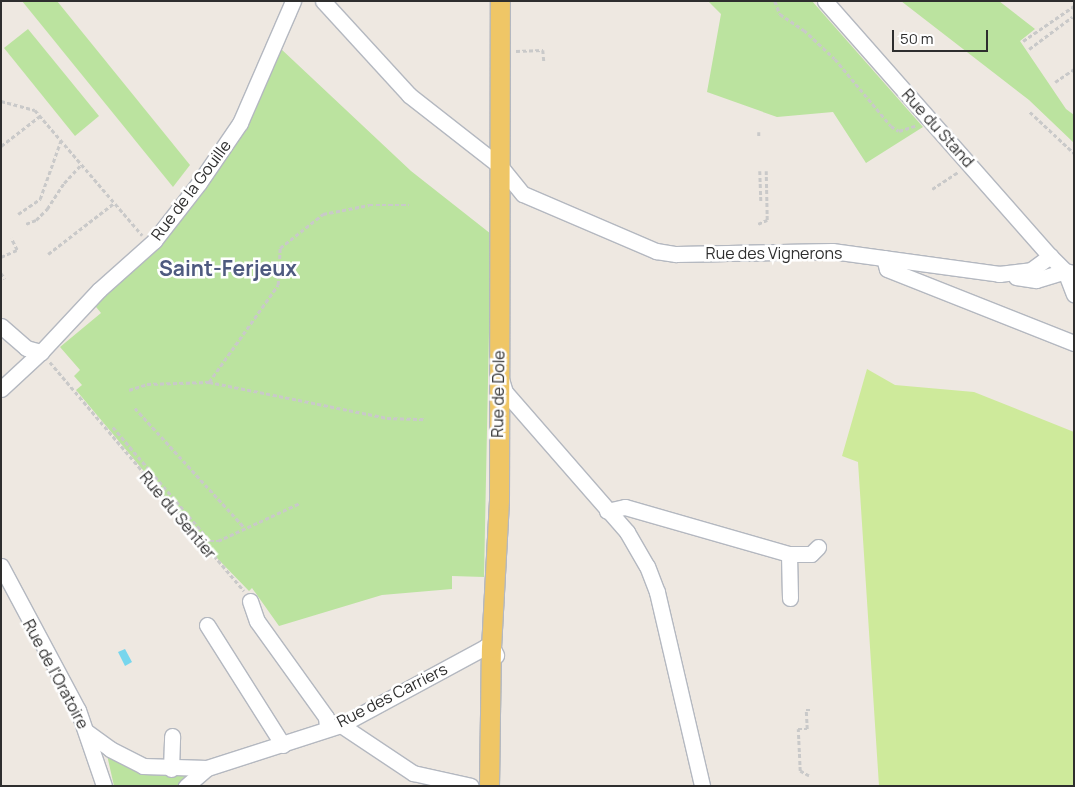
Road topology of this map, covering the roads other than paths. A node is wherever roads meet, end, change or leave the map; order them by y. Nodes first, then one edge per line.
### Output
1 (293, 1) edge
2 (323, 1) edge
3 (825, 1) edge
4 (504, 4) edge
5 (505, 172) junction
6 (1050, 256) junction
7 (884, 258) junction
8 (1069, 272) edge
9 (999, 274) junction
10 (1074, 294) edge
11 (1, 326) edge
12 (1074, 343) edge
13 (42, 352) junction
14 (499, 358) junction
15 (1, 389) edge
16 (509, 397) junction
17 (607, 512) junction
18 (818, 547) dead end
19 (788, 554) junction
20 (1, 566) edge
21 (790, 598) dead end
22 (250, 600) road end
23 (208, 625) dead end
24 (490, 648) junction
25 (500, 710) junction
26 (334, 726) junction
27 (87, 732) junction
28 (172, 736) dead end
29 (283, 745) junction
30 (207, 768) junction
31 (171, 769) junction
32 (409, 779) edge
33 (104, 786) edge
34 (186, 786) edge
35 (471, 786) edge
36 (489, 786) edge
37 (500, 786) edge
38 (702, 786) edge

1 - 13 street, Rue de la Gouille
2 - 5 street, Rue des Vignerons
3 - 6 street, Rue du Stand
4 - 5 main road, Rue de Dole
5 - 7 street, Rue des Vignerons
5 - 14 main road, Rue de Dole
5 - 16 main road, Rue de Dole
6 - 8 street
6 - 9 street, Rue des Vignerons
7 - 9 street, Rue des Vignerons
7 - 12 street
8 - 9 street
8 - 10 street
11 - 13 street
13 - 15 street, Rue de la Gouille
14 - 16 street
14 - 24 main road, Rue de Dole
16 - 17 street
16 - 25 main road, Rue de Dole
17 - 19 street
17 - 38 street
18 - 19 street
19 - 21 street
20 - 27 street, Rue de l'Oratoire
22 - 26 street
23 - 29 street
24 - 25 street
24 - 26 street, Rue des Carriers
24 - 36 main road, Rue de Dole
25 - 37 main road, Rue de Dole
26 - 29 street, Rue des Carriers
26 - 32 street
27 - 31 street, Rue des Carriers
27 - 33 street, Rue de l'Oratoire
28 - 31 street
29 - 30 street, Rue des Carriers
30 - 31 street, Rue des Carriers
30 - 34 street, Rue des Carriers
32 - 35 street

